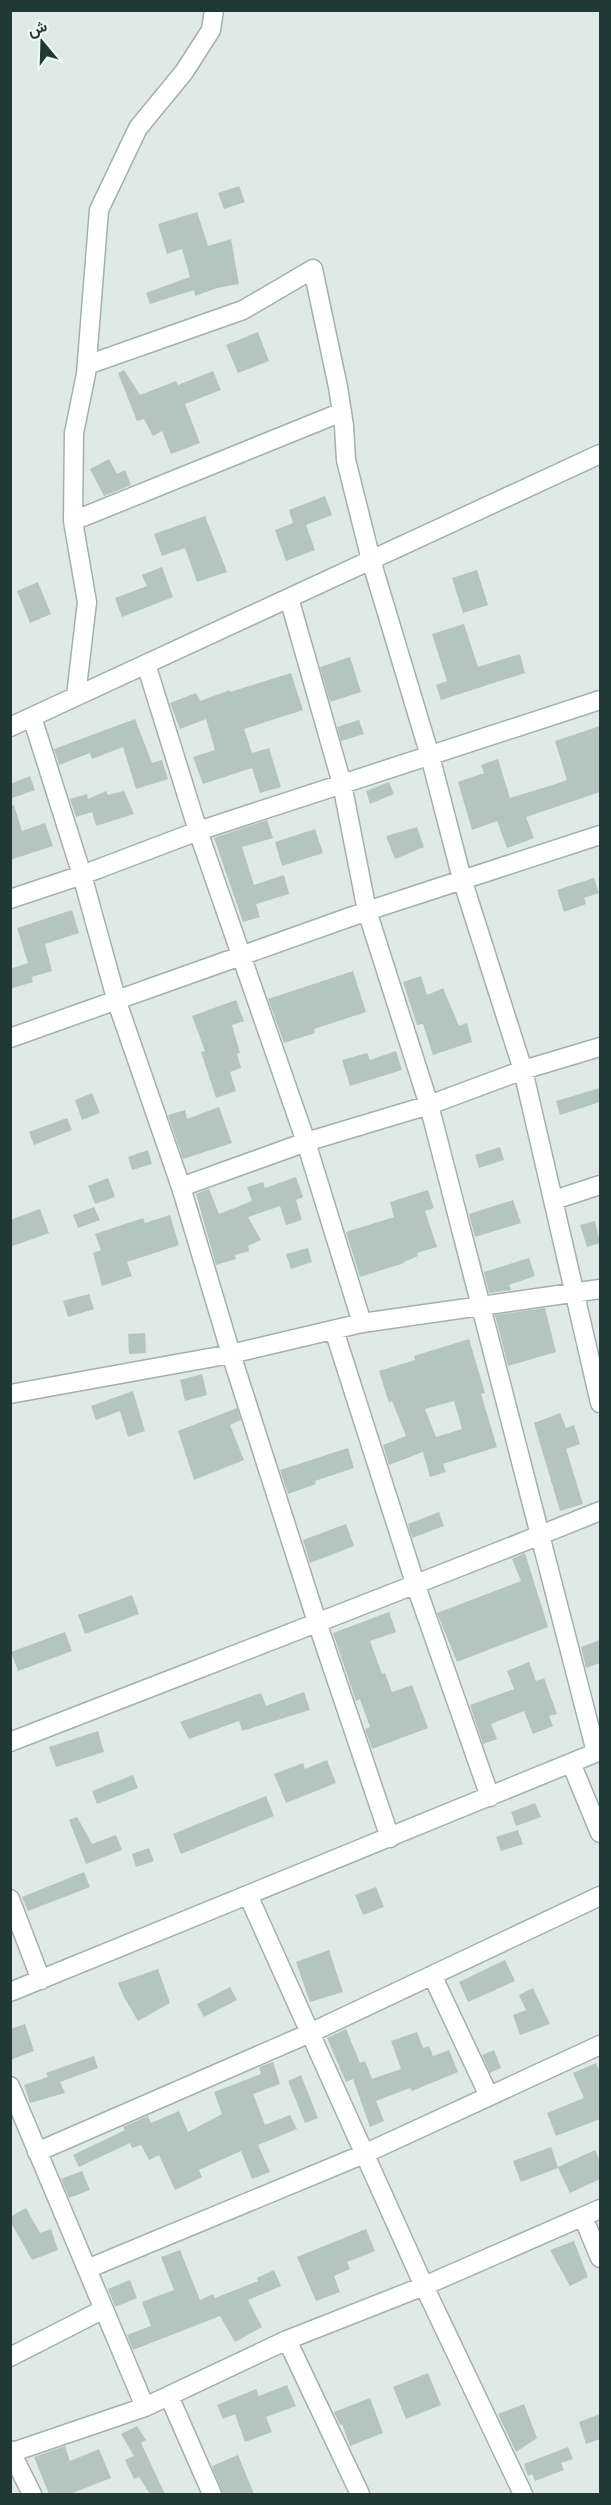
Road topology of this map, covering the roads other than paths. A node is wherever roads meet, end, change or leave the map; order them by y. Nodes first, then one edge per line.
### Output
1 (214, 10) edge
2 (87, 365) junction
3 (342, 412) junction
4 (600, 454) edge
5 (74, 521) junction
6 (371, 560) junction
7 (289, 598) junction
8 (146, 664) junction
9 (76, 696) junction
10 (600, 700) edge
11 (32, 717) junction
12 (10, 727) edge
13 (430, 756) junction
14 (342, 784) junction
15 (198, 831) junction
16 (600, 835) edge
17 (82, 875) junction
18 (462, 879) junction
19 (10, 899) edge
20 (368, 911) junction
21 (243, 955) junction
22 (117, 1002) junction
23 (10, 1038) edge
24 (600, 1047) edge
25 (523, 1070) junction
26 (429, 1105) junction
27 (306, 1142) junction
28 (600, 1185) edge
29 (180, 1187) junction
30 (554, 1200) junction
31 (600, 1289) edge
32 (577, 1293) junction
33 (480, 1306) junction
34 (362, 1323) junction
35 (334, 1330) junction
36 (231, 1354) junction
37 (10, 1394) edge
38 (600, 1403) edge
39 (600, 1511) edge
40 (541, 1535) junction
41 (416, 1586) junction
42 (317, 1622) junction
43 (10, 1742) edge
44 (598, 1751) edge
45 (571, 1763) junction
46 (490, 1797) junction
47 (600, 1833) edge
48 (390, 1838) junction
49 (248, 1895) junction
50 (600, 1896) edge
51 (10, 1899) edge
52 (433, 1977) junction
53 (41, 1980) junction
54 (10, 1992) edge
55 (310, 2033) junction
56 (600, 2045) edge
57 (10, 2086) edge
58 (489, 2096) junction
59 (37, 2152) junction
60 (364, 2154) junction
61 (600, 2209) edge
62 (583, 2217) junction
63 (600, 2258) edge
64 (87, 2269) junction
65 (424, 2286) junction
66 (104, 2309) junction
67 (287, 2340) junction
68 (10, 2356) edge
69 (169, 2396) junction
70 (145, 2407) junction
71 (11, 2452) edge
72 (356, 2493) edge
73 (32, 2494) edge
74 (212, 2494) edge
75 (523, 2494) edge

1 - 2 street
2 - 3 street
2 - 5 street
3 - 5 street
3 - 6 street
4 - 6 street
5 - 9 street
6 - 7 street
6 - 13 street
7 - 8 street
7 - 14 street
8 - 9 street
8 - 15 street
9 - 11 street
10 - 13 street
11 - 12 street
11 - 17 street
13 - 14 street
13 - 18 street
14 - 15 street
14 - 20 street
15 - 17 street
15 - 21 street
16 - 18 street
17 - 19 street
17 - 22 street
18 - 20 street
18 - 25 street
20 - 21 street
20 - 26 street
21 - 22 street
21 - 27 street
22 - 23 street
22 - 29 street
24 - 25 street
25 - 26 street
25 - 30 street
26 - 27 street
26 - 33 street
27 - 29 street
27 - 34 street
28 - 30 street
29 - 36 street
30 - 32 street
31 - 32 street
32 - 33 street
32 - 38 street
33 - 34 street
33 - 40 street
34 - 35 street
35 - 36 street
35 - 41 street
36 - 37 street
36 - 42 street
39 - 40 street
40 - 41 street
40 - 44 street
41 - 42 street
41 - 46 street
42 - 43 street
42 - 48 street
44 - 45 street
45 - 46 street
45 - 47 street
46 - 48 street
48 - 49 street
49 - 53 street
49 - 55 street
50 - 52 street
51 - 53 street
52 - 55 street
52 - 58 street
53 - 54 street
55 - 59 street
55 - 60 street
56 - 58 street
57 - 59 street
58 - 60 street
59 - 64 street
60 - 64 street
60 - 65 street
61 - 62 street
62 - 63 street
62 - 65 street
64 - 66 street
65 - 67 street
65 - 75 street
66 - 68 street
66 - 70 street
67 - 69 street
67 - 72 street
69 - 70 street
69 - 74 street
70 - 71 street
71 - 73 street

